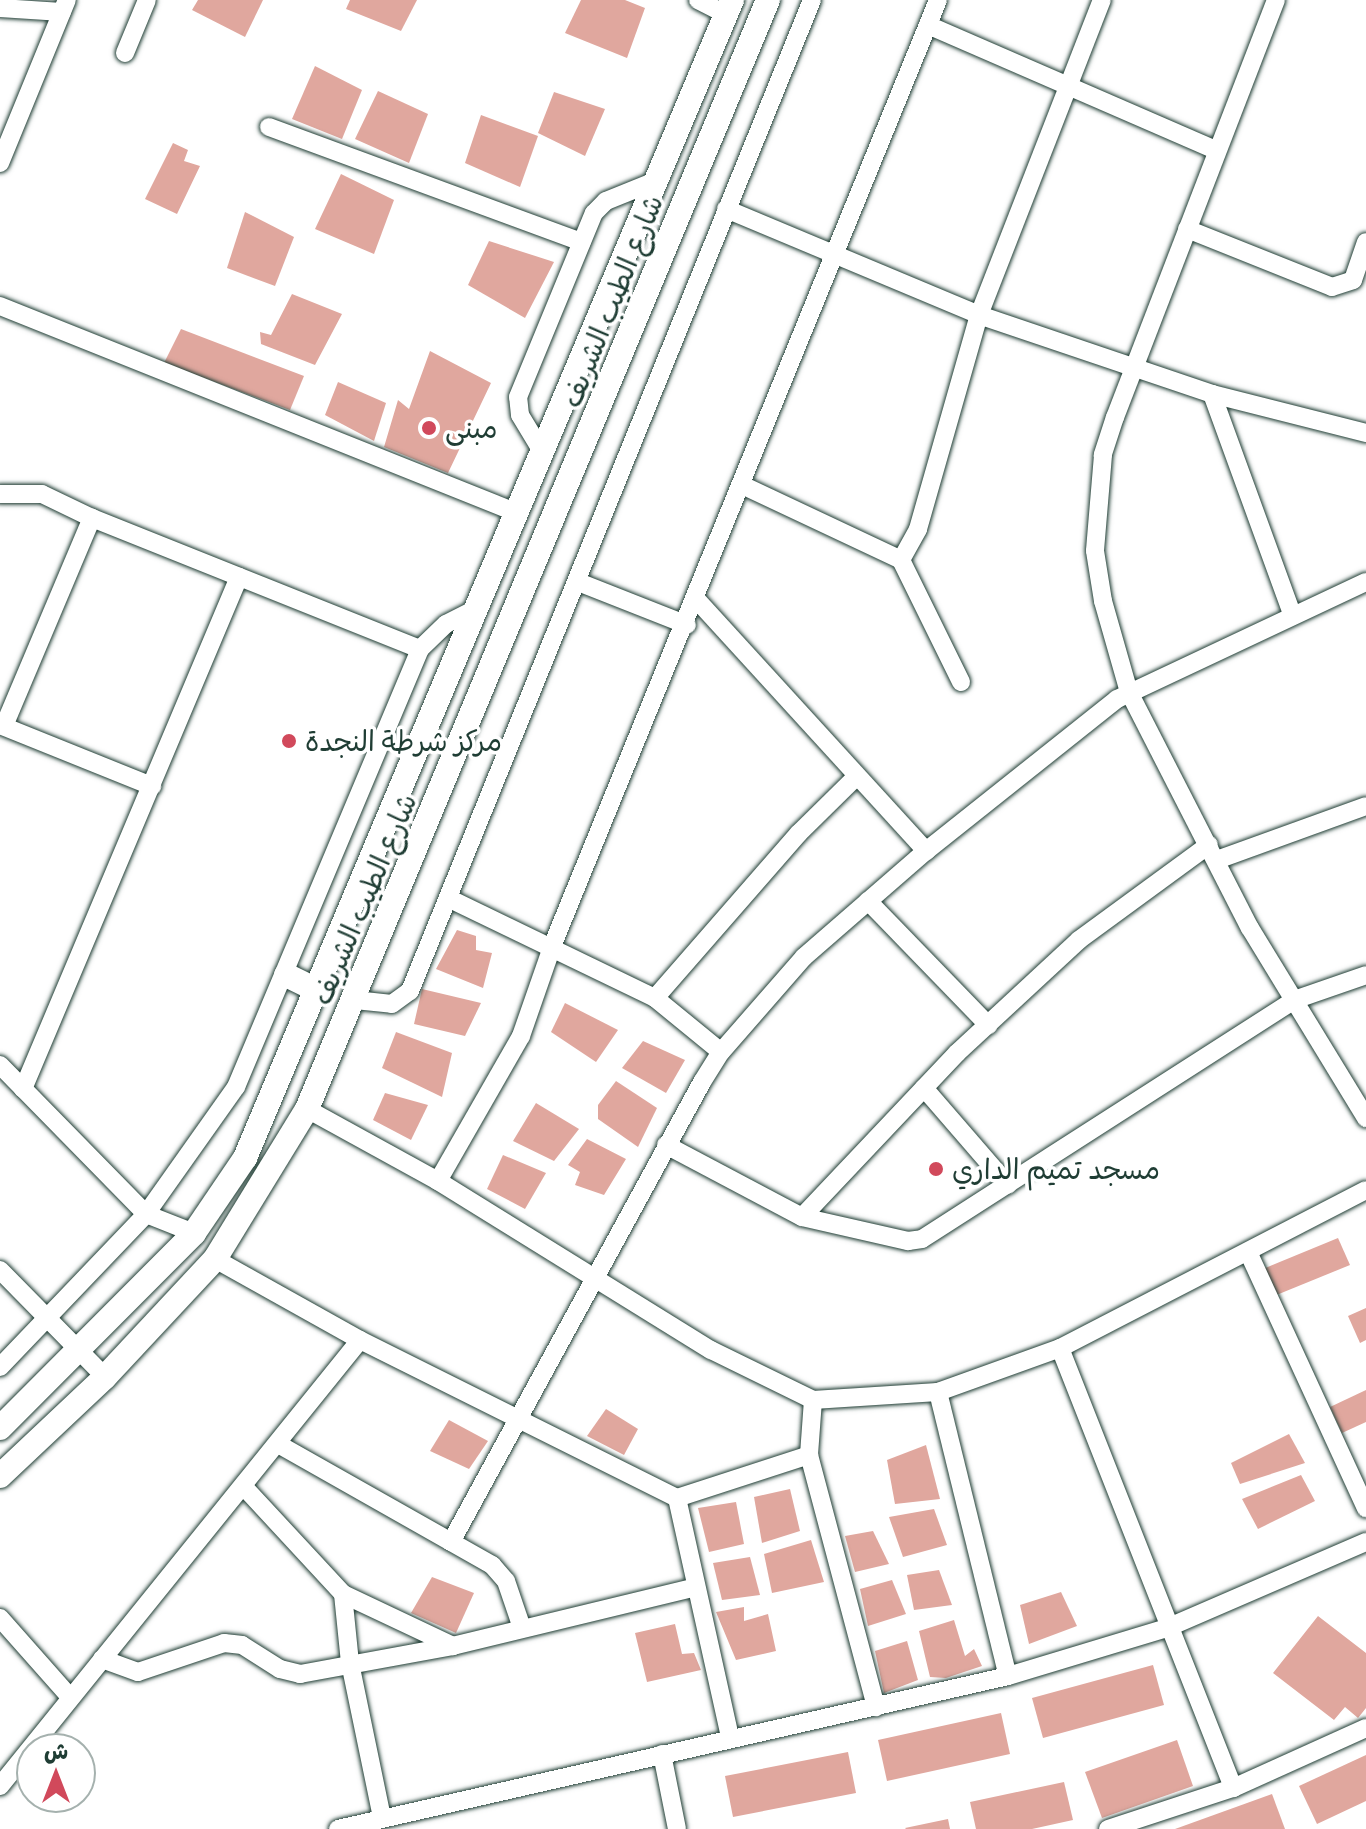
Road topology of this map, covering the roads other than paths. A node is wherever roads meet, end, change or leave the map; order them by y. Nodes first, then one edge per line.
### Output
1 (147, 0) edge
2 (698, 0) edge
3 (768, 0) edge
4 (812, 0) edge
5 (938, 0) edge
6 (1102, 0) edge
7 (1276, 0) edge
8 (64, 6) edge
9 (729, 7) edge
10 (0, 8) edge
11 (928, 25) junction
12 (125, 53) dead end
13 (1068, 86) junction
14 (269, 127) dead end
15 (1216, 150) junction
16 (0, 163) edge
17 (658, 180) junction
18 (726, 209) junction
19 (1187, 229) junction
20 (582, 242) junction
21 (1366, 242) edge
22 (838, 252) junction
23 (0, 306) edge
24 (979, 315) junction
25 (1132, 367) junction
26 (1212, 394) junction
27 (1366, 433) edge
28 (543, 453) junction
29 (744, 486) junction
30 (0, 494) edge
31 (515, 512) junction
32 (92, 518) junction
33 (901, 560) junction
34 (239, 577) junction
35 (578, 582) junction
36 (1366, 582) edge
37 (697, 600) junction
38 (478, 608) junction
39 (1293, 616) junction
40 (687, 625) junction
41 (420, 649) junction
42 (961, 682) dead end
43 (1129, 692) junction
44 (2, 726) edge
45 (414, 753) junction
46 (451, 771) junction
47 (857, 776) junction
48 (152, 786) junction
49 (1366, 806) edge
50 (386, 821) junction
51 (423, 835) junction
52 (926, 851) junction
53 (1213, 852) junction
54 (448, 898) junction
55 (868, 901) junction
56 (553, 944) junction
57 (286, 975) junction
58 (1366, 975) edge
59 (319, 991) junction
60 (655, 998) junction
61 (355, 1000) junction
62 (1294, 1000) junction
63 (988, 1025) junction
64 (721, 1052) junction
65 (0, 1065) edge
66 (924, 1088) junction
67 (23, 1089) junction
68 (307, 1109) junction
69 (1366, 1118) edge
70 (666, 1145) junction
71 (438, 1181) junction
72 (1008, 1185) junction
73 (1366, 1190) edge
74 (146, 1214) junction
75 (802, 1217) junction
76 (194, 1233) junction
77 (1249, 1254) junction
78 (215, 1259) junction
79 (0, 1270) edge
80 (593, 1279) junction
81 (49, 1320) junction
82 (360, 1340) junction
83 (1060, 1348) junction
84 (82, 1350) junction
85 (0, 1367) edge
86 (105, 1377) junction
87 (938, 1392) junction
88 (813, 1400) junction
89 (516, 1415) junction
90 (0, 1428) edge
91 (278, 1444) junction
92 (809, 1455) junction
93 (0, 1476) edge
94 (245, 1488) junction
95 (677, 1498) junction
96 (1366, 1508) edge
97 (451, 1542) junction
98 (1366, 1542) edge
99 (696, 1587) junction
100 (343, 1594) junction
101 (0, 1618) edge
102 (522, 1628) junction
103 (1167, 1628) junction
104 (453, 1646) junction
105 (102, 1659) junction
106 (350, 1663) junction
107 (1008, 1676) junction
108 (70, 1697) junction
109 (876, 1707) junction
110 (1366, 1728) edge
111 (730, 1738) junction
112 (662, 1754) junction
113 (0, 1786) edge
114 (1233, 1788) junction
115 (382, 1818) junction
116 (338, 1829) edge
117 (677, 1829) edge
118 (1108, 1829) edge

1 - 12 street
2 - 9 street
3 - 46 main road, شارع الطيب الشريف
4 - 18 street
5 - 11 street
6 - 13 street
7 - 15 street
8 - 10 street
8 - 16 street
9 - 17 main road, شارع الطيب الشريف
11 - 13 street
11 - 22 street
13 - 15 street
13 - 24 street
14 - 20 street
15 - 19 street
17 - 20 street
17 - 28 main road, شارع الطيب الشريف
18 - 22 street
18 - 35 street
19 - 21 street
19 - 25 street
20 - 28 street
22 - 24 street
22 - 29 street
23 - 31 street
24 - 25 street
24 - 33 street
25 - 26 street
25 - 43 street
26 - 27 street
26 - 39 street
28 - 31 main road, شارع الطيب الشريف
29 - 33 street
29 - 37 street
30 - 32 street
31 - 38 main road, شارع الطيب الشريف
32 - 34 street
32 - 44 street
33 - 42 street
34 - 41 street
34 - 48 street
35 - 40 street
35 - 54 street
36 - 39 street
37 - 40 street
37 - 47 street
38 - 41 street
38 - 45 main road, شارع الطيب الشريف
39 - 43 street
40 - 56 street
41 - 57 street
43 - 52 street
43 - 53 street
44 - 48 street
45 - 46 main road
45 - 50 main road, شارع الطيب الشريف
46 - 51 main road, شارع الطيب الشريف
47 - 52 street
47 - 60 street
48 - 67 street
49 - 53 street
50 - 51 main road
50 - 59 main road, شارع الطيب الشريف
51 - 61 main road, شارع الطيب الشريف
52 - 55 street
53 - 62 street
53 - 63 street
54 - 56 street
54 - 61 street
55 - 63 street
55 - 64 street
56 - 60 street
56 - 71 street
57 - 59 main road
57 - 74 street
58 - 62 street
59 - 76 main road, شارع الطيب الشريف
60 - 64 street
61 - 68 main road, شارع الطيب الشريف
62 - 69 street
62 - 72 street
63 - 66 street
64 - 70 street
65 - 67 street
66 - 72 street
66 - 75 street
67 - 74 street
68 - 71 street
68 - 78 main road, شارع الطيب الشريف
70 - 75 street
70 - 80 street
71 - 80 street
72 - 75 street
73 - 77 street
74 - 76 street
74 - 81 street
76 - 84 main road, شارع الطيب الشريف
77 - 83 street
77 - 96 street
78 - 82 street
78 - 86 main road, شارع الطيب الشريف
79 - 81 street
80 - 88 street
80 - 89 street
81 - 84 street
81 - 85 street
82 - 89 street
82 - 91 street
83 - 87 street
83 - 103 street
84 - 86 street
84 - 90 main road, شارع الطيب الشريف
86 - 93 main road, شارع الطيب الشريف
87 - 88 street
87 - 107 street
88 - 92 street
89 - 95 street
89 - 97 street
91 - 94 street
91 - 97 street
92 - 95 street
92 - 109 street
94 - 100 street
94 - 105 street
95 - 99 street
97 - 102 street
98 - 103 street
99 - 102 street
99 - 111 street
100 - 104 street
100 - 106 street
101 - 108 street
102 - 104 street
103 - 107 street
103 - 114 street
104 - 106 street
105 - 106 street
105 - 108 street
106 - 115 street
107 - 109 street
108 - 113 street
109 - 111 street
110 - 114 street
111 - 112 street
112 - 115 street
112 - 117 street
114 - 118 street
115 - 116 street

